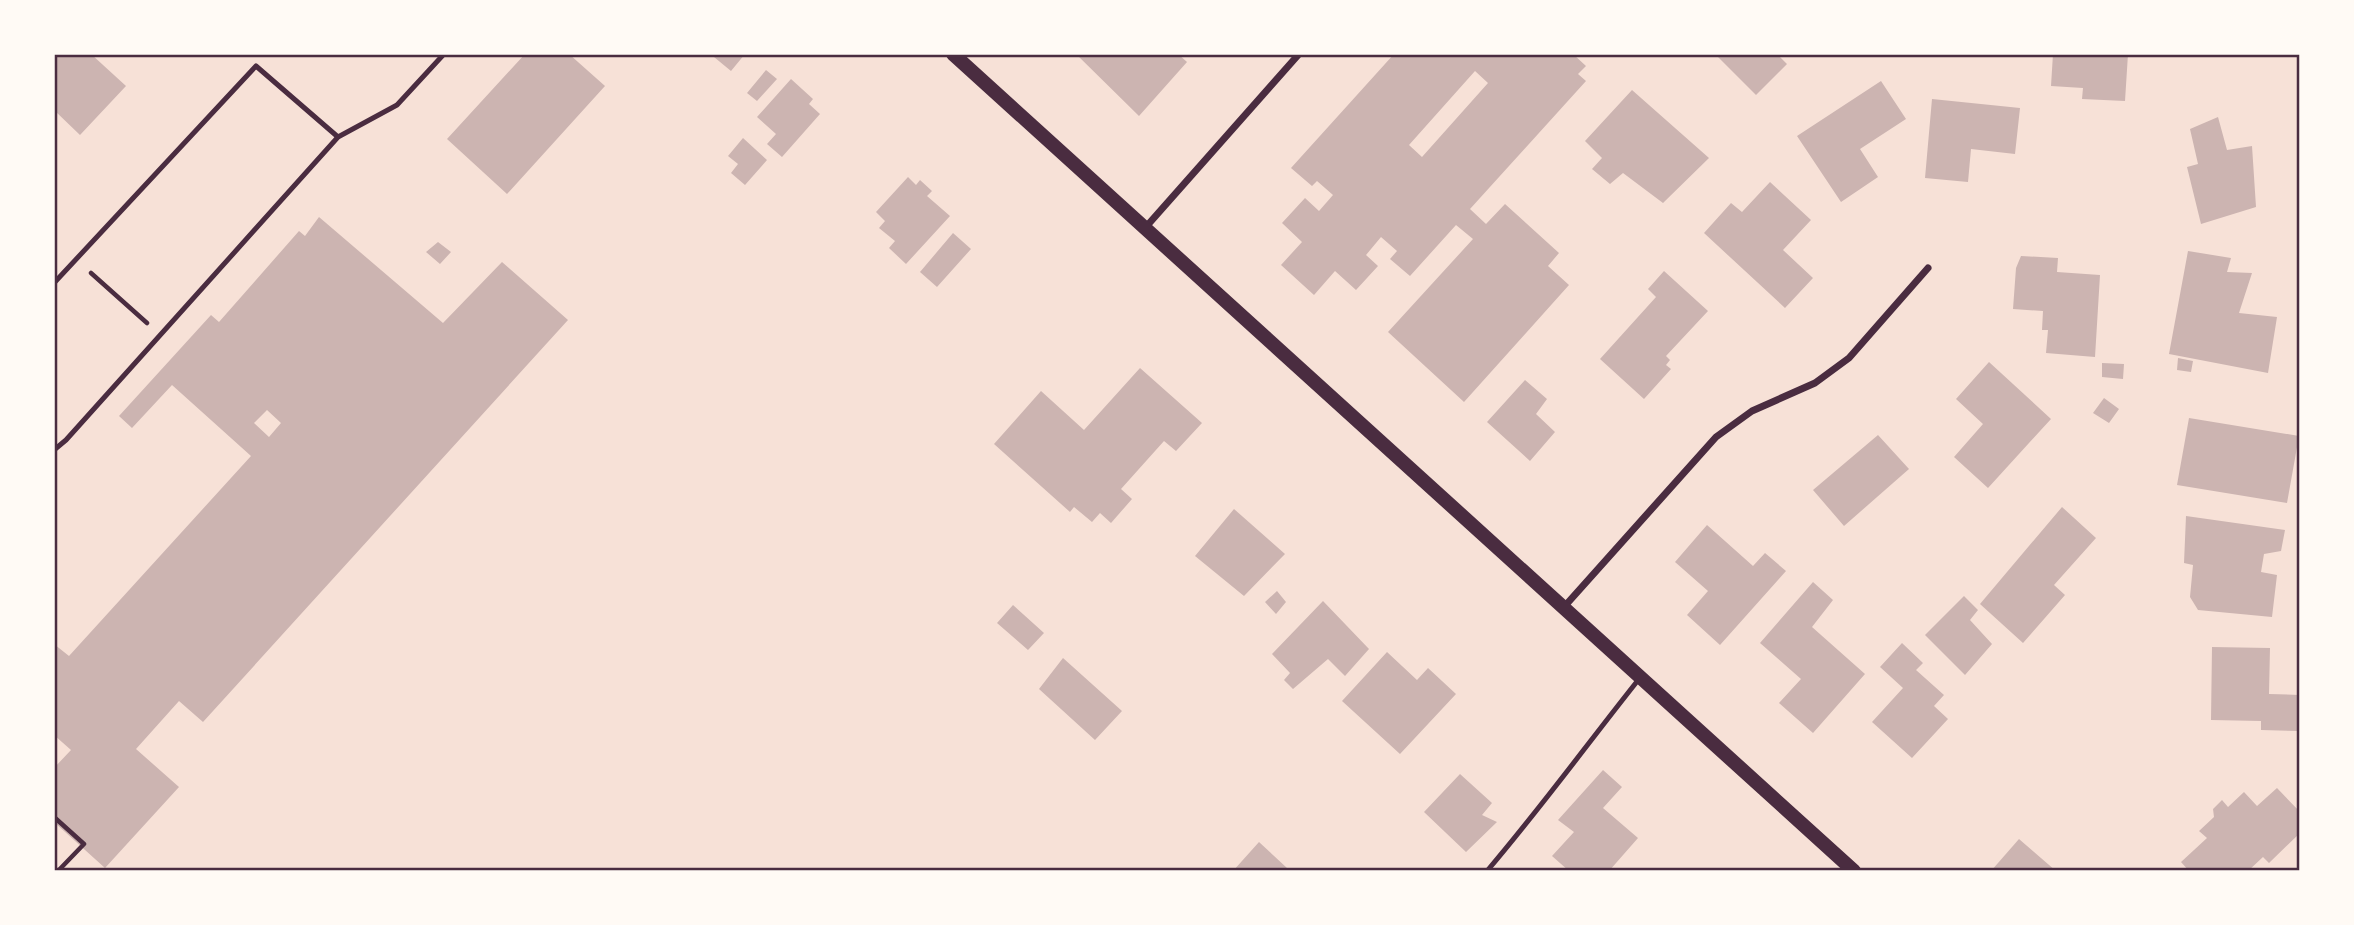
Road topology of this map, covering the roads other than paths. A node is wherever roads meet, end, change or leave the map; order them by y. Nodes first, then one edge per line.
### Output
1 (444, 54) edge
2 (953, 54) edge
3 (1300, 54) edge
4 (338, 137) junction
5 (1144, 229) junction
6 (1928, 268) dead end
7 (54, 283) edge
8 (54, 450) edge
9 (1564, 607) junction
10 (1641, 677) junction
11 (1845, 868) edge
12 (1487, 871) edge

1 - 4 lane
2 - 5 main road
3 - 5 street
4 - 7 lane
4 - 8 lane
5 - 9 main road
6 - 9 street
9 - 10 main road
10 - 11 main road
10 - 12 lane

